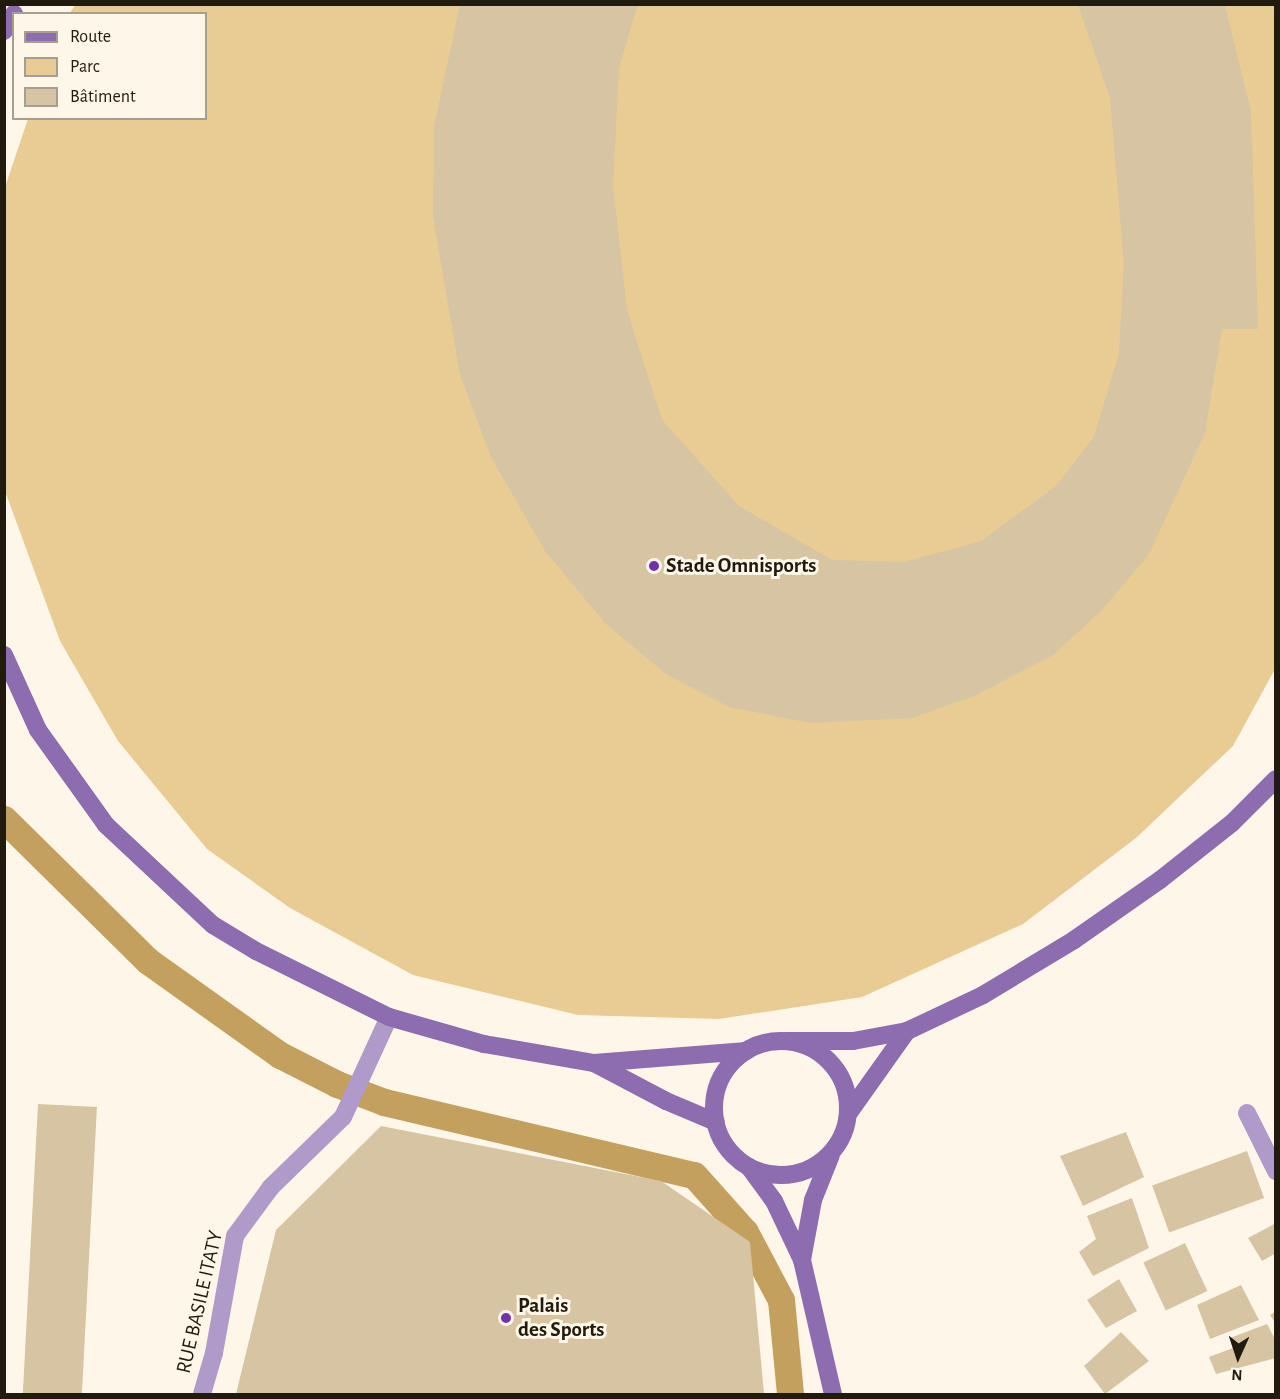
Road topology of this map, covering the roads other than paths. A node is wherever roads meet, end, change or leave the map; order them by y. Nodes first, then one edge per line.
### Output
1 (12, 17) edge
2 (4, 31) edge
3 (4, 655) edge
4 (1275, 779) edge
5 (389, 1017) junction
6 (907, 1031) junction
7 (787, 1041) junction
8 (747, 1051) junction
9 (594, 1063) junction
10 (1246, 1113) dead end
11 (848, 1114) junction
12 (716, 1122) junction
13 (832, 1152) junction
14 (748, 1166) junction
15 (1275, 1171) edge
16 (802, 1260) junction
17 (829, 1391) edge
18 (202, 1395) edge

1 - 2 main road
3 - 5 main road
4 - 6 main road
5 - 9 main road
5 - 18 street, RUE BASILE ITATY
6 - 7 main road
6 - 11 main road
7 - 8 main road
7 - 11 main road
8 - 9 main road
8 - 12 main road
9 - 12 main road
10 - 15 street
11 - 13 main road
12 - 14 main road
13 - 14 main road
13 - 16 main road
14 - 16 main road
16 - 17 main road

